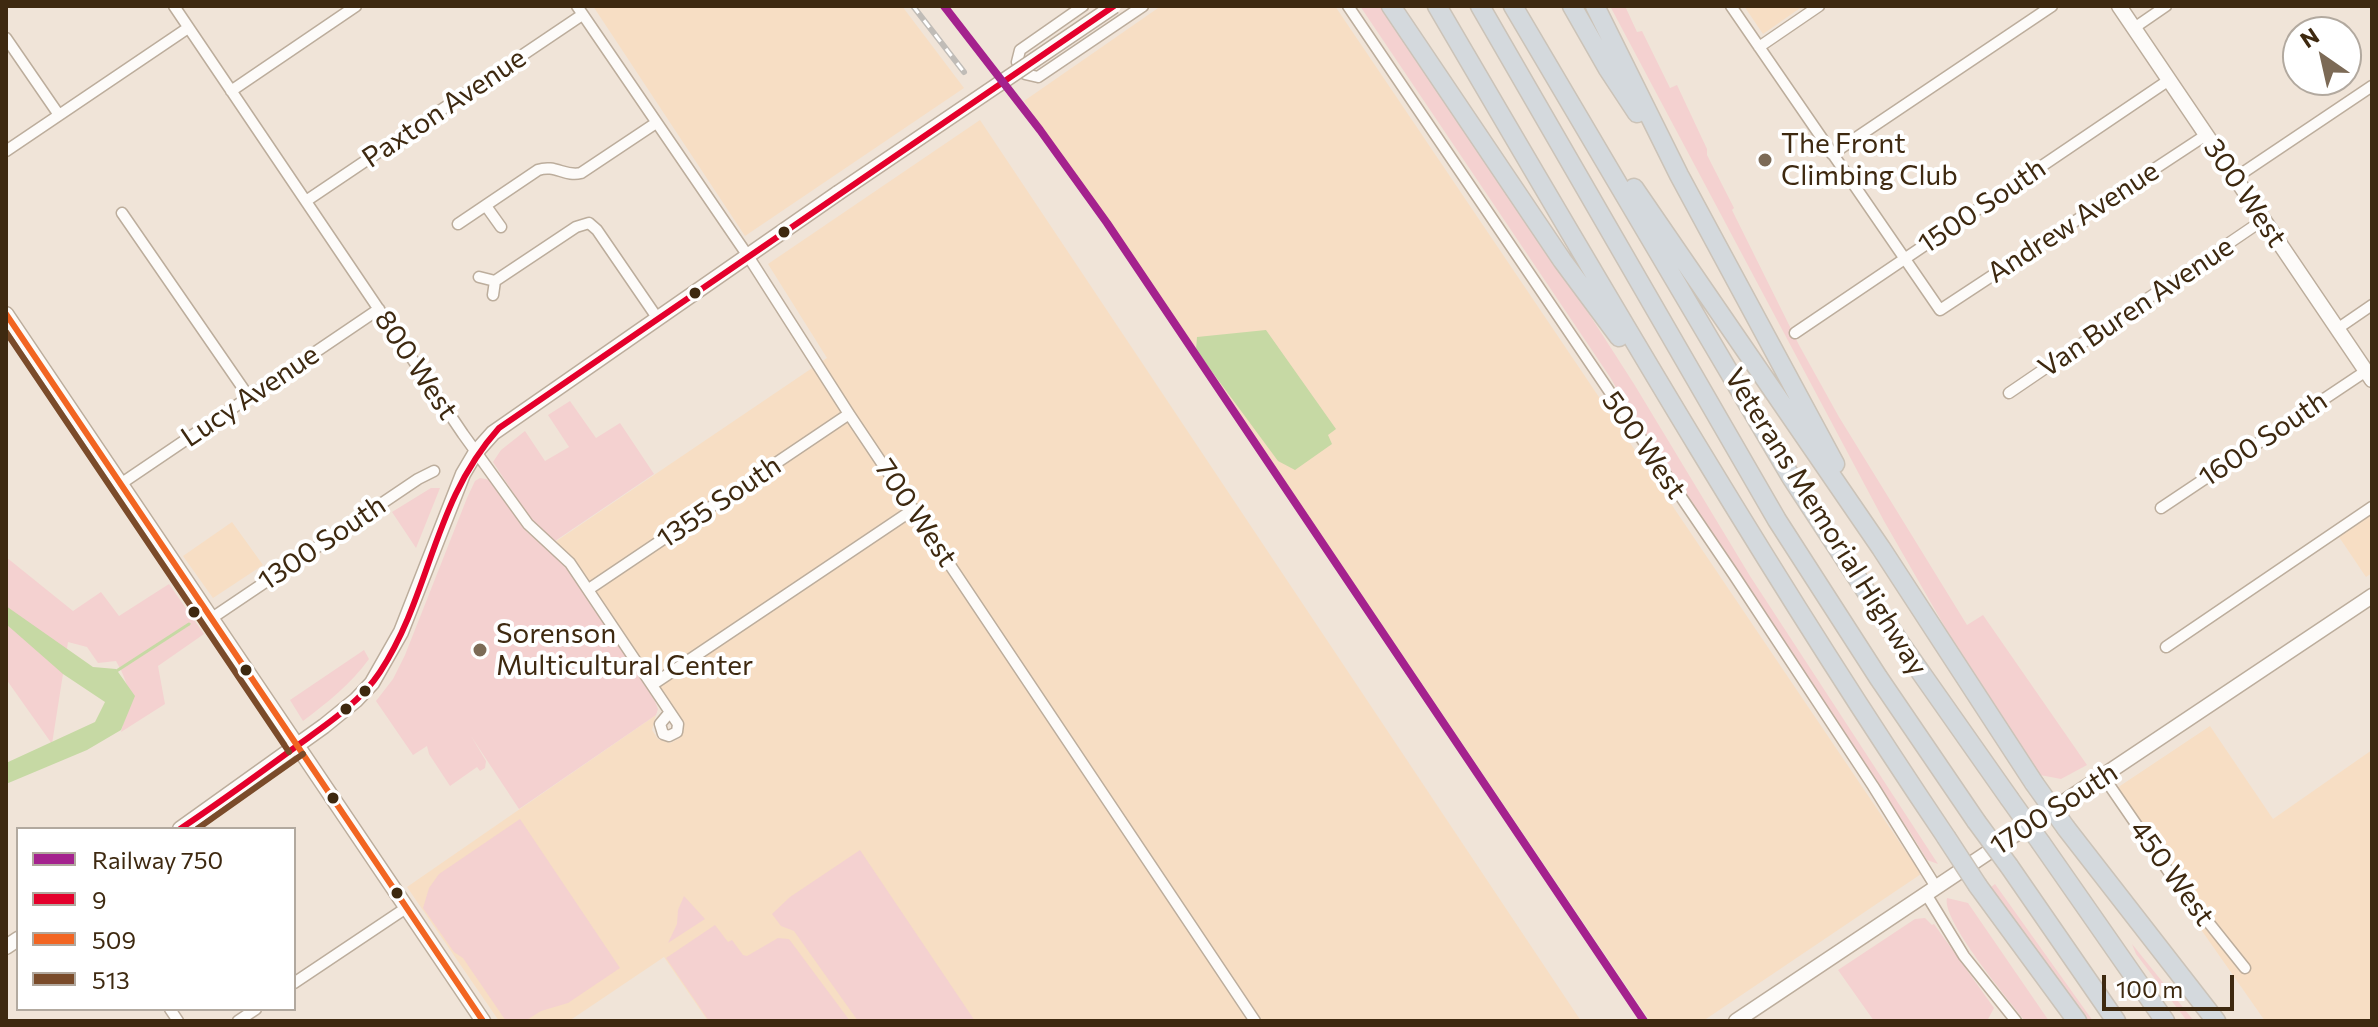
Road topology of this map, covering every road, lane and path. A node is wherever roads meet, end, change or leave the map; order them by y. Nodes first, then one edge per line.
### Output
1 (174, 6) edge
2 (356, 6) edge
3 (1083, 6) edge
4 (1114, 6) edge
5 (1143, 6) edge
6 (1348, 6) edge
7 (1391, 6) edge
8 (1437, 6) edge
9 (1480, 6) edge
10 (1513, 6) edge
11 (1572, 6) edge
12 (1595, 6) edge
13 (1731, 6) edge
14 (1819, 6) edge
15 (2052, 6) edge
16 (2119, 6) edge
17 (2166, 6) edge
18 (580, 10) edge
19 (188, 28) junction
20 (2134, 28) junction
21 (6, 38) edge
22 (1533, 41) junction
23 (1759, 47) junction
24 (2169, 80) junction
25 (2372, 86) edge
26 (231, 91) junction
27 (59, 115) junction
28 (656, 123) junction
29 (2206, 135) junction
30 (6, 151) edge
31 (1832, 154) junction
32 (1679, 175) junction
33 (2235, 178) junction
34 (306, 201) junction
35 (486, 206) junction
36 (122, 213) dead end
37 (2263, 220) junction
38 (458, 224) dead end
39 (501, 227) dead end
40 (748, 256) junction
41 (1904, 260) junction
42 (479, 277) dead end
43 (495, 281) junction
44 (493, 295) dead end
45 (2372, 305) edge
46 (379, 309) junction
47 (6, 314) edge
48 (658, 319) junction
49 (2337, 329) junction
50 (1795, 333) dead end
51 (2369, 376) edge
52 (2009, 393) dead end
53 (249, 397) junction
54 (1675, 413) junction
55 (849, 414) junction
56 (476, 452) junction
57 (434, 471) dead end
58 (122, 483) junction
59 (2372, 507) edge
60 (2161, 508) dead end
61 (914, 509) junction
62 (1881, 548) junction
63 (589, 589) junction
64 (2372, 596) edge
65 (212, 618) junction
66 (2166, 647) dead end
67 (652, 685) junction
68 (670, 712) dead end
69 (297, 746) junction
70 (2103, 776) junction
71 (183, 827) edge
72 (1978, 886) junction
73 (1931, 890) junction
74 (406, 908) junction
75 (2245, 968) dead end
76 (296, 982) edge
77 (483, 1021) edge
78 (1255, 1021) edge
79 (1736, 1021) edge
80 (2016, 1021) edge
81 (2064, 1021) edge
82 (2077, 1021) edge
83 (2116, 1021) edge
84 (2165, 1021) edge
85 (2216, 1021) edge

1 - 19 street, 800 West
2 - 26 street
3 - 5 street
4 - 40 main road, bridge
6 - 73 street, 500 West
7 - 54 highway
8 - 54 highway
9 - 83 highway, Veterans Memorial Highway, bridge
10 - 22 highway, Veterans Memorial Highway
11 - 32 highway
12 - 32 highway
13 - 23 street
14 - 23 street
15 - 31 street
16 - 20 main road, 300 West
17 - 20 street
18 - 28 street, 700 West
18 - 34 street, Paxton Avenue
19 - 26 street, 800 West
19 - 27 street
20 - 24 main road, 300 West
21 - 27 street
22 - 62 highway
22 - 84 highway, Veterans Memorial Highway, bridge
23 - 31 street
24 - 29 main road, 300 West
24 - 41 street, 1500 South
25 - 33 street
26 - 34 street, 800 West
27 - 30 street
28 - 35 street
28 - 40 street, 700 West
29 - 33 main road, 300 West
29 - 41 street, Andrew Avenue
31 - 41 street
32 - 62 highway
33 - 37 main road, 300 West
34 - 46 street, 800 West
35 - 38 street
35 - 39 street
36 - 53 street
37 - 49 main road, 300 West
37 - 52 street, Van Buren Avenue
40 - 48 main road
40 - 55 street, 700 West
41 - 50 street, 1500 South
42 - 43 street
43 - 44 street
43 - 48 street
45 - 49 street
46 - 53 street, Lucy Avenue
46 - 56 street, 800 West
47 - 58 main road
48 - 56 main road
49 - 51 main road, 300 West
51 - 60 street, 1600 South
53 - 58 street, Lucy Avenue
54 - 72 highway, bridge
55 - 61 street, 700 West
55 - 63 street, 1355 South
56 - 63 street, 800 West
56 - 69 main road
57 - 65 street, 1300 South
58 - 65 main road
59 - 66 street
61 - 67 street
61 - 78 street, 700 West
62 - 85 highway, bridge
63 - 67 street, 800 West
64 - 70 main road, 1700 South
65 - 69 main road
67 - 68 street, 800 West
69 - 71 main road
69 - 74 main road
70 - 73 main road, 1700 South
70 - 75 street, 450 West
72 - 81 highway
72 - 82 highway
73 - 79 main road, 1700 South
73 - 80 street, 500 West
74 - 76 street
74 - 77 main road

